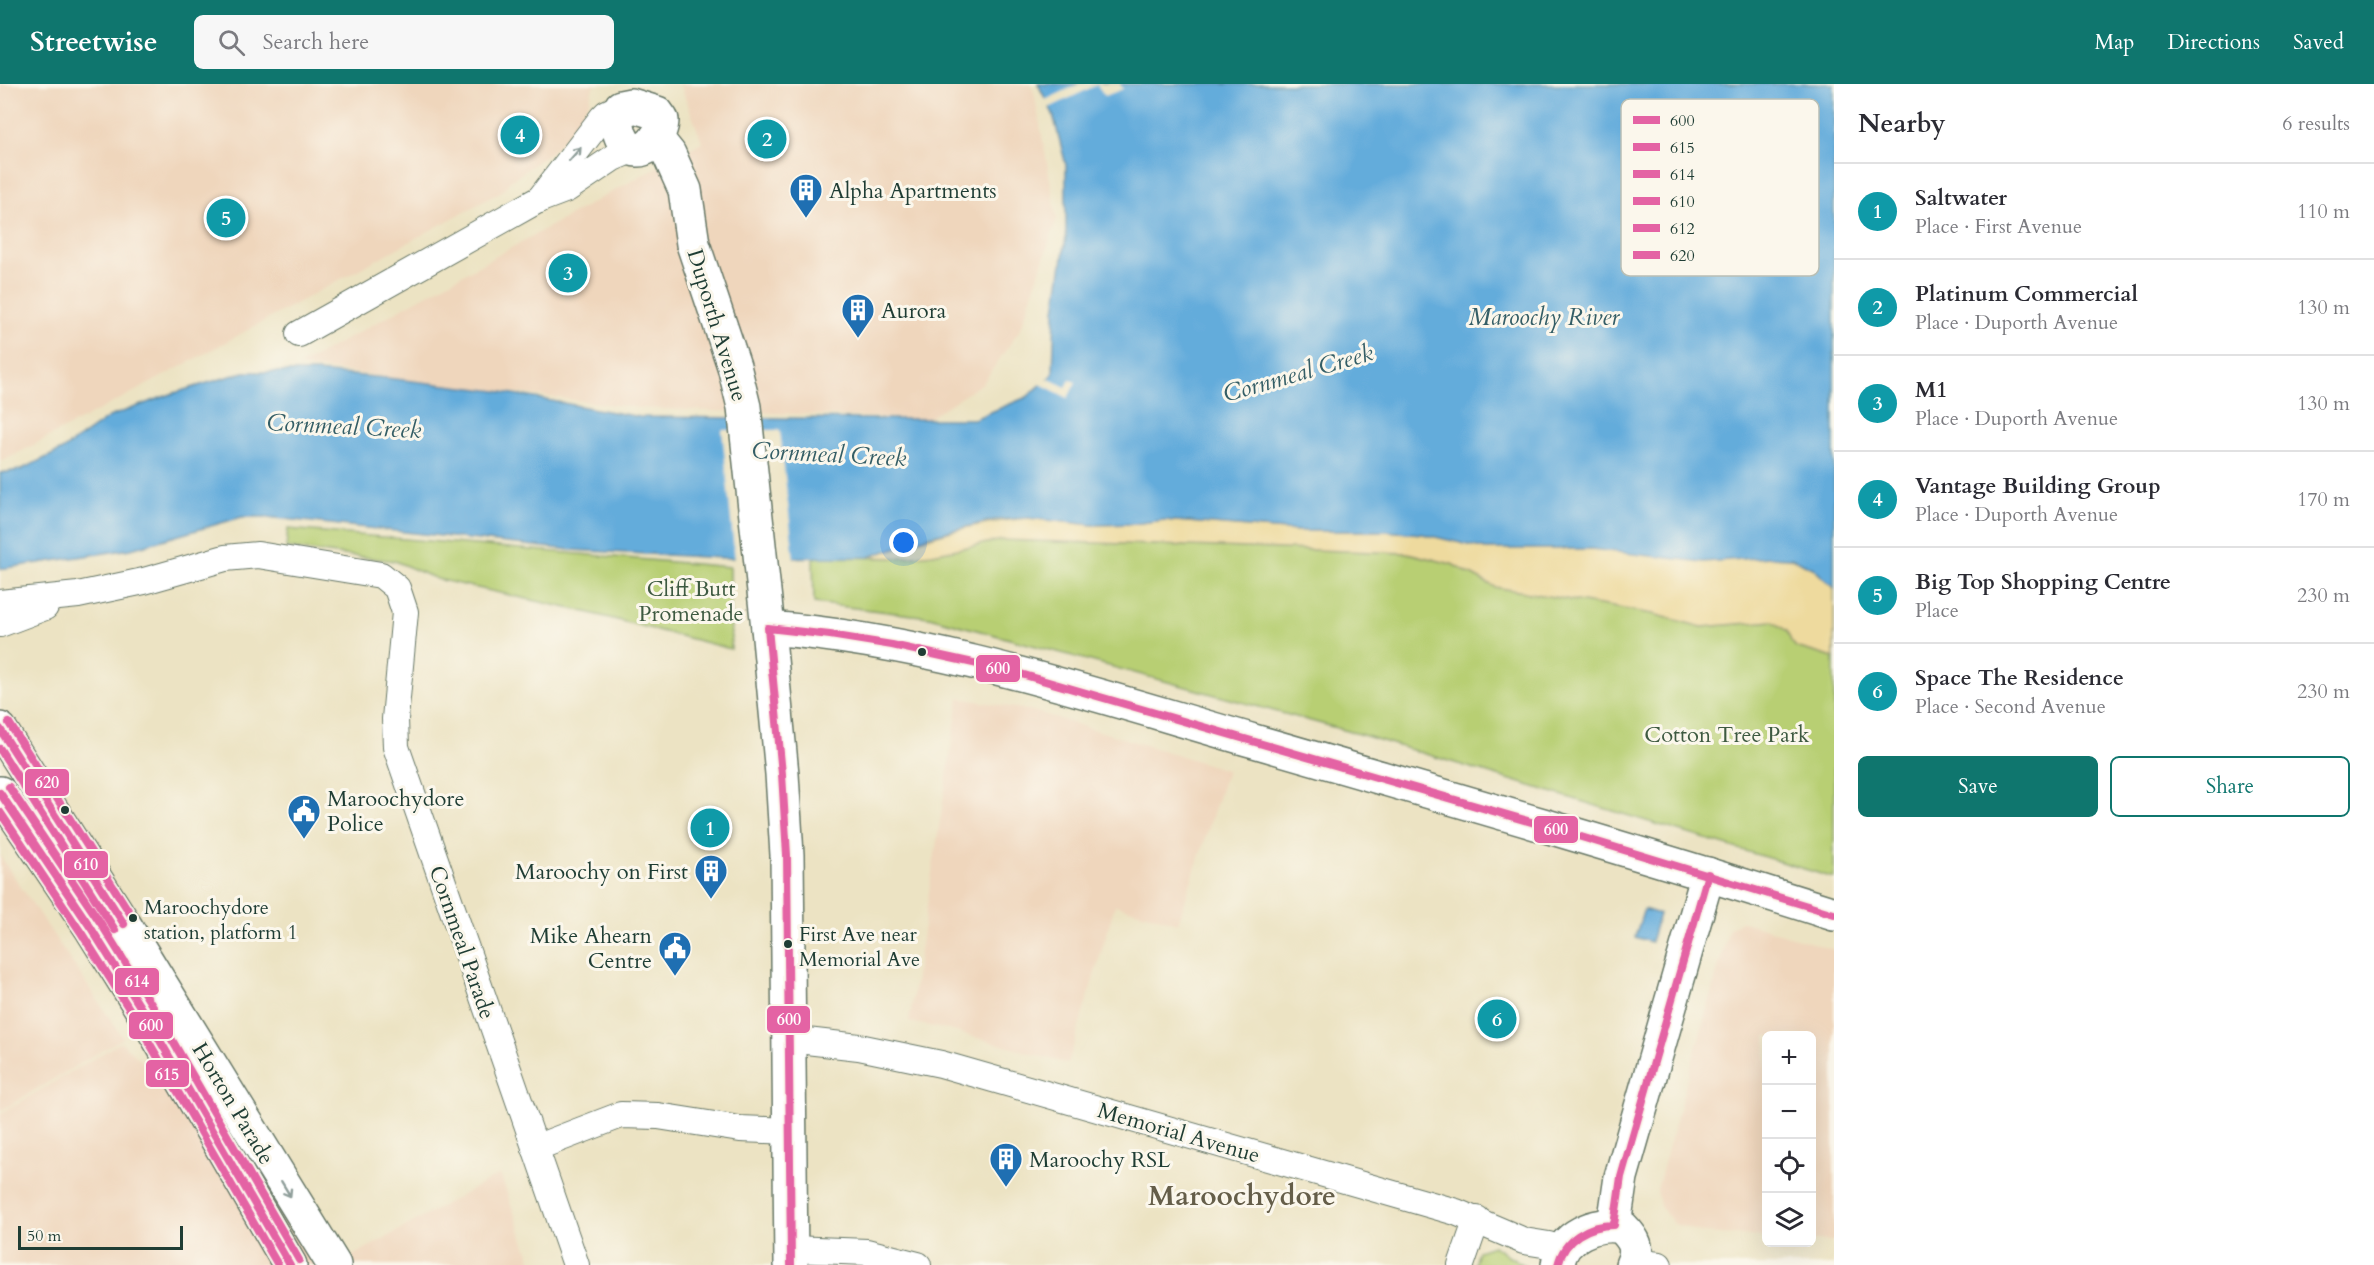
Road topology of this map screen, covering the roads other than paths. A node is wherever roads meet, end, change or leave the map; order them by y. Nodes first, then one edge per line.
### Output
1 (630, 99) edge
2 (645, 144) junction
3 (538, 200) junction
4 (299, 333) dead end
5 (73, 596) junction
6 (0, 603) edge
7 (0, 624) edge
8 (768, 628) junction
9 (0, 729) edge
10 (0, 793) edge
11 (1708, 874) junction
12 (1834, 914) edge
13 (789, 1039) junction
14 (790, 1131) junction
15 (535, 1148) junction
16 (1476, 1219) junction
17 (1614, 1225) junction
18 (279, 1257) edge
19 (791, 1257) edge
20 (1560, 1258) edge
21 (1642, 1264) edge
22 (334, 1265) edge
23 (576, 1265) edge
24 (918, 1265) edge
25 (1461, 1265) edge

1 - 2 street
3 -> 1 street
2 - 3 street
2 - 8 street, Duporth Avenue
3 - 4 street
5 - 6 street, Cornmeal Parade
5 - 7 street, Cornmeal Parade
5 - 15 street, Cornmeal Parade
8 - 11 street
8 - 13 street, Duporth Avenue
9 -> 22 street, Horton Parade
10 - 18 street, Horton Parade
11 - 12 street
11 - 17 street
13 - 14 street, Duporth Avenue
13 - 16 street, Memorial Avenue
14 - 15 street
14 - 19 street, Duporth Avenue
15 - 23 street, Cornmeal Parade
16 - 20 street, Memorial Avenue
16 - 25 street
17 - 20 street
17 - 21 street
19 - 24 street

